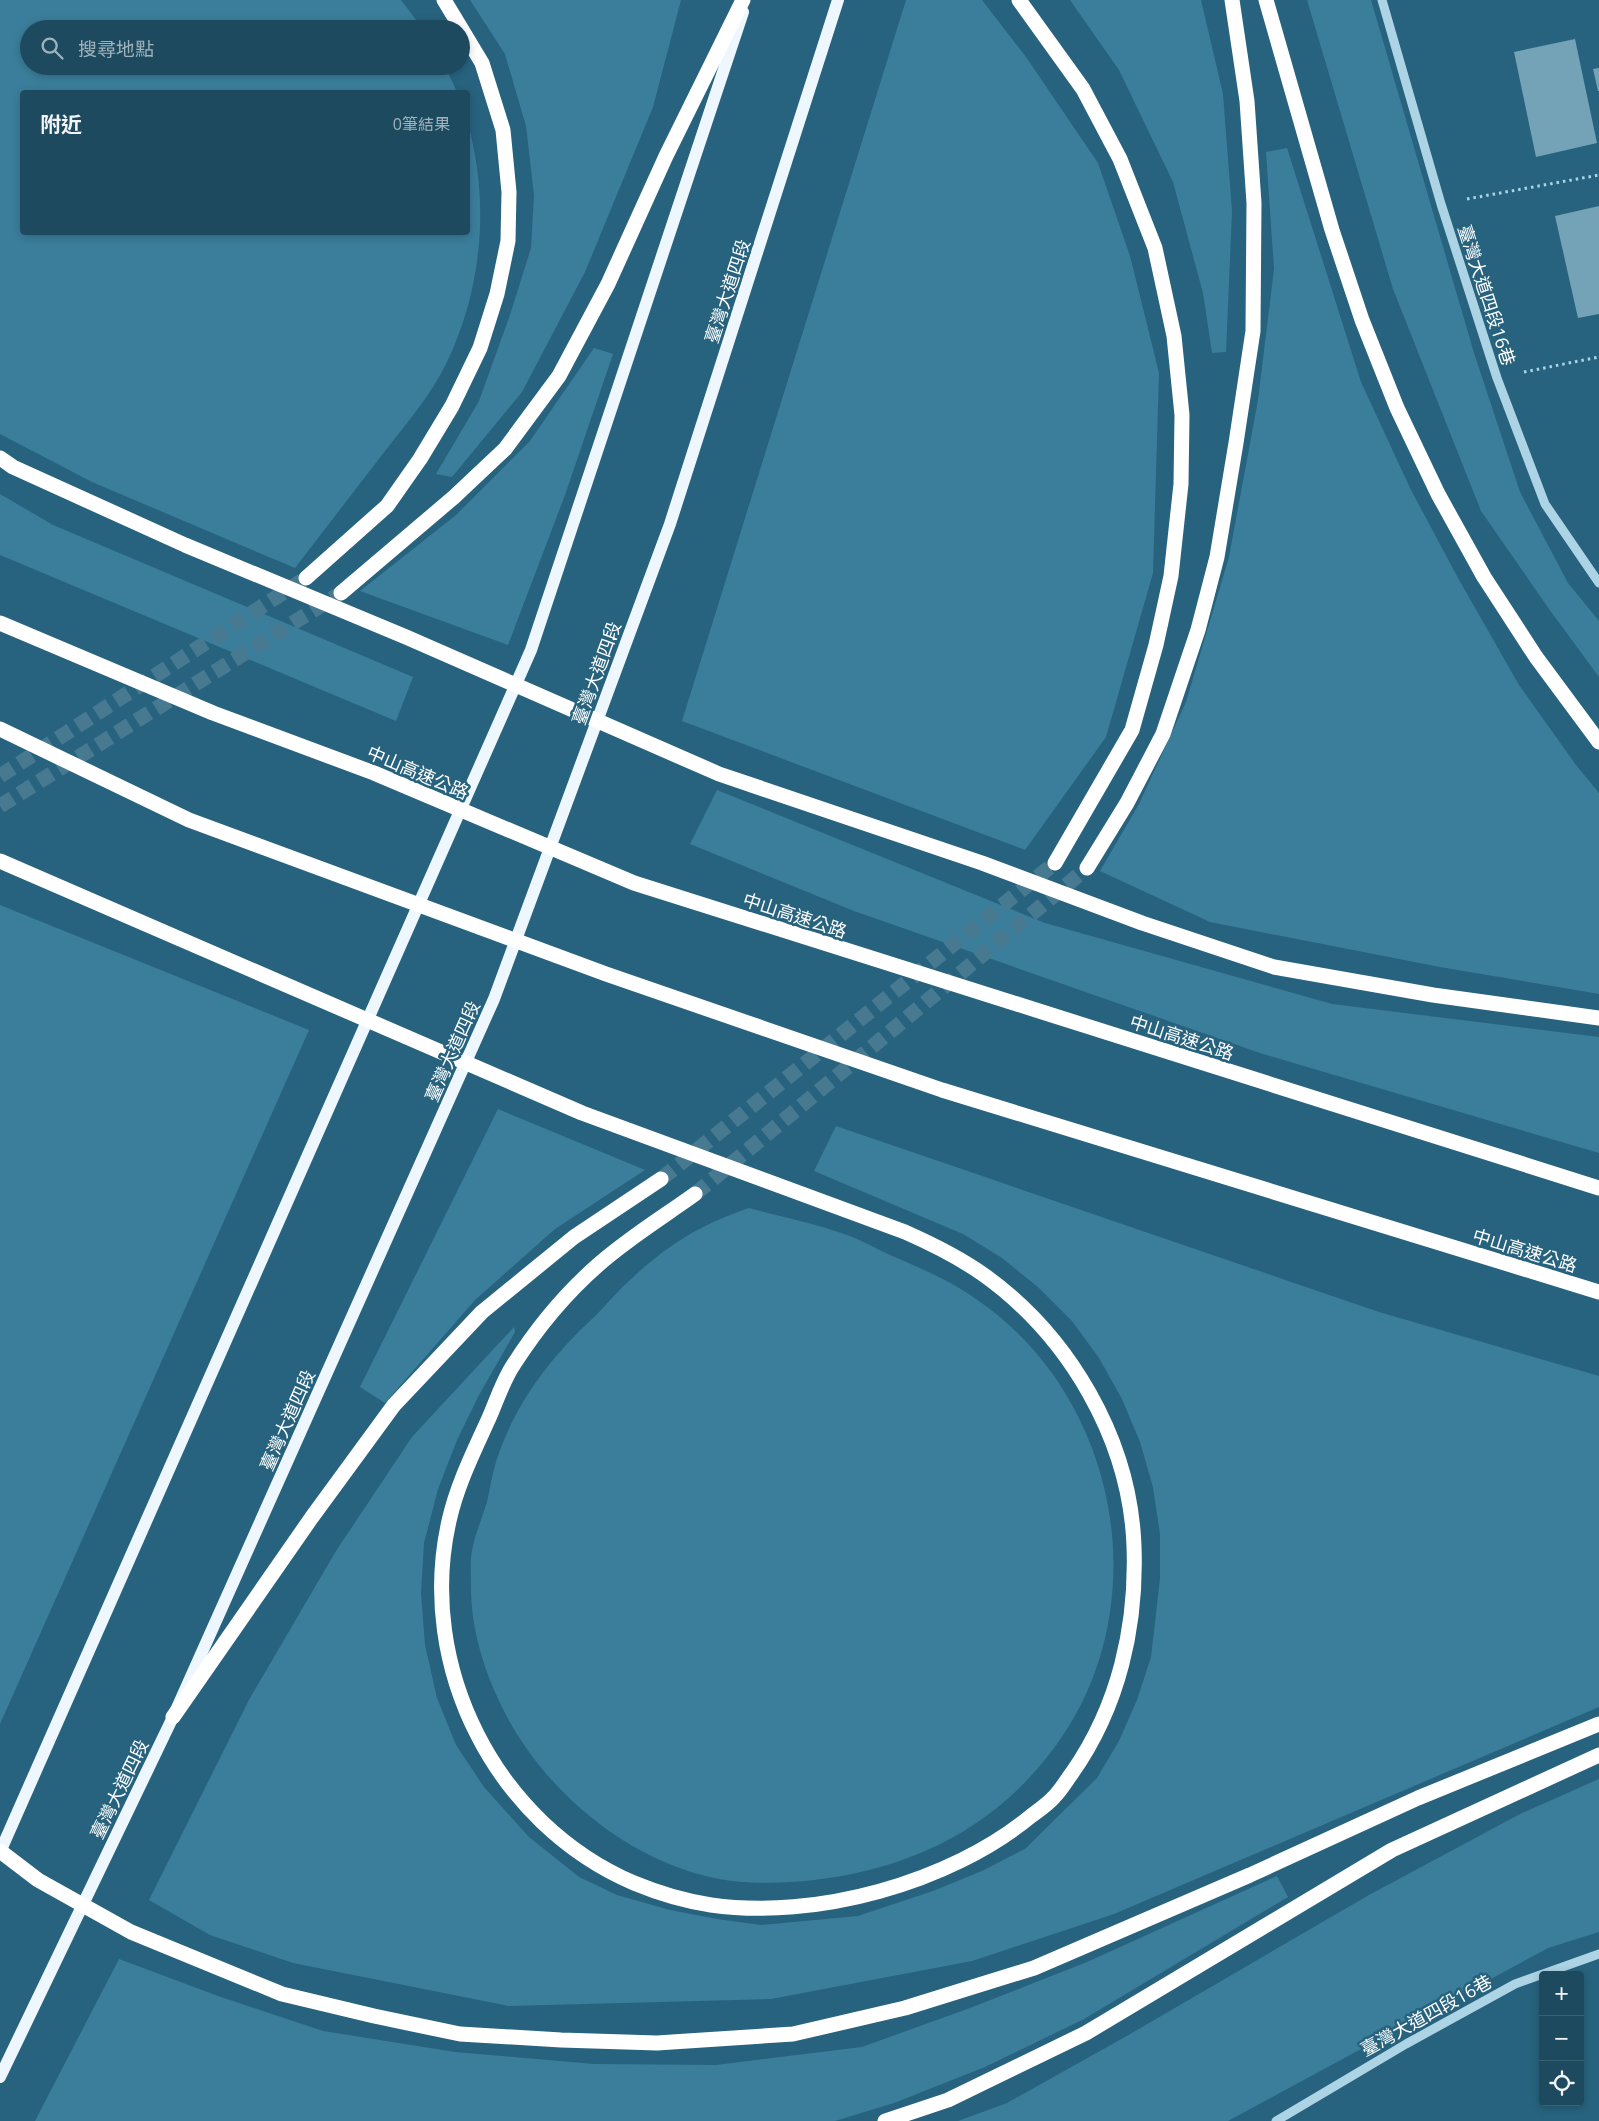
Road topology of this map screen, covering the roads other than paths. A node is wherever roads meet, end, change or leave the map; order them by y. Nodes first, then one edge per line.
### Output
1 (444, 0) edge
2 (745, 0) edge
3 (838, 0) edge
4 (1019, 0) edge
5 (1232, 0) edge
6 (1266, 0) edge
7 (1382, 0) edge
8 (456, 20) edge
9 (470, 43) edge
10 (0, 458) edge
11 (306, 578) tunnel mouth
12 (1599, 583) edge
13 (341, 593) tunnel mouth
14 (0, 623) edge
15 (0, 729) edge
16 (1599, 742) edge
17 (0, 861) edge
18 (1055, 863) tunnel mouth
19 (1087, 868) tunnel mouth
20 (1599, 1018) edge
21 (661, 1179) tunnel mouth
22 (1599, 1188) edge
23 (695, 1194) tunnel mouth
24 (1599, 1292) edge
25 (173, 1717) junction
26 (1599, 1724) edge
27 (1599, 1755) edge
28 (0, 1852) edge
29 (1599, 1954) edge
30 (0, 2077) edge
31 (885, 2121) edge
32 (1276, 2121) edge

1 - 8 highway
2 - 13 highway
2 - 28 main road
3 - 25 main road, 臺灣大道四段
4 - 18 highway
5 - 19 highway
6 - 16 highway
7 - 12 street, 臺灣大道四段16巷
9 - 11 highway
10 - 20 highway
14 - 22 highway, 中山高速公路
15 - 24 highway, 中山高速公路
17 - 23 highway
21 - 25 highway
25 - 30 main road, 臺灣大道四段
26 - 28 highway
27 - 31 highway
29 - 32 street, 臺灣大道四段16巷

